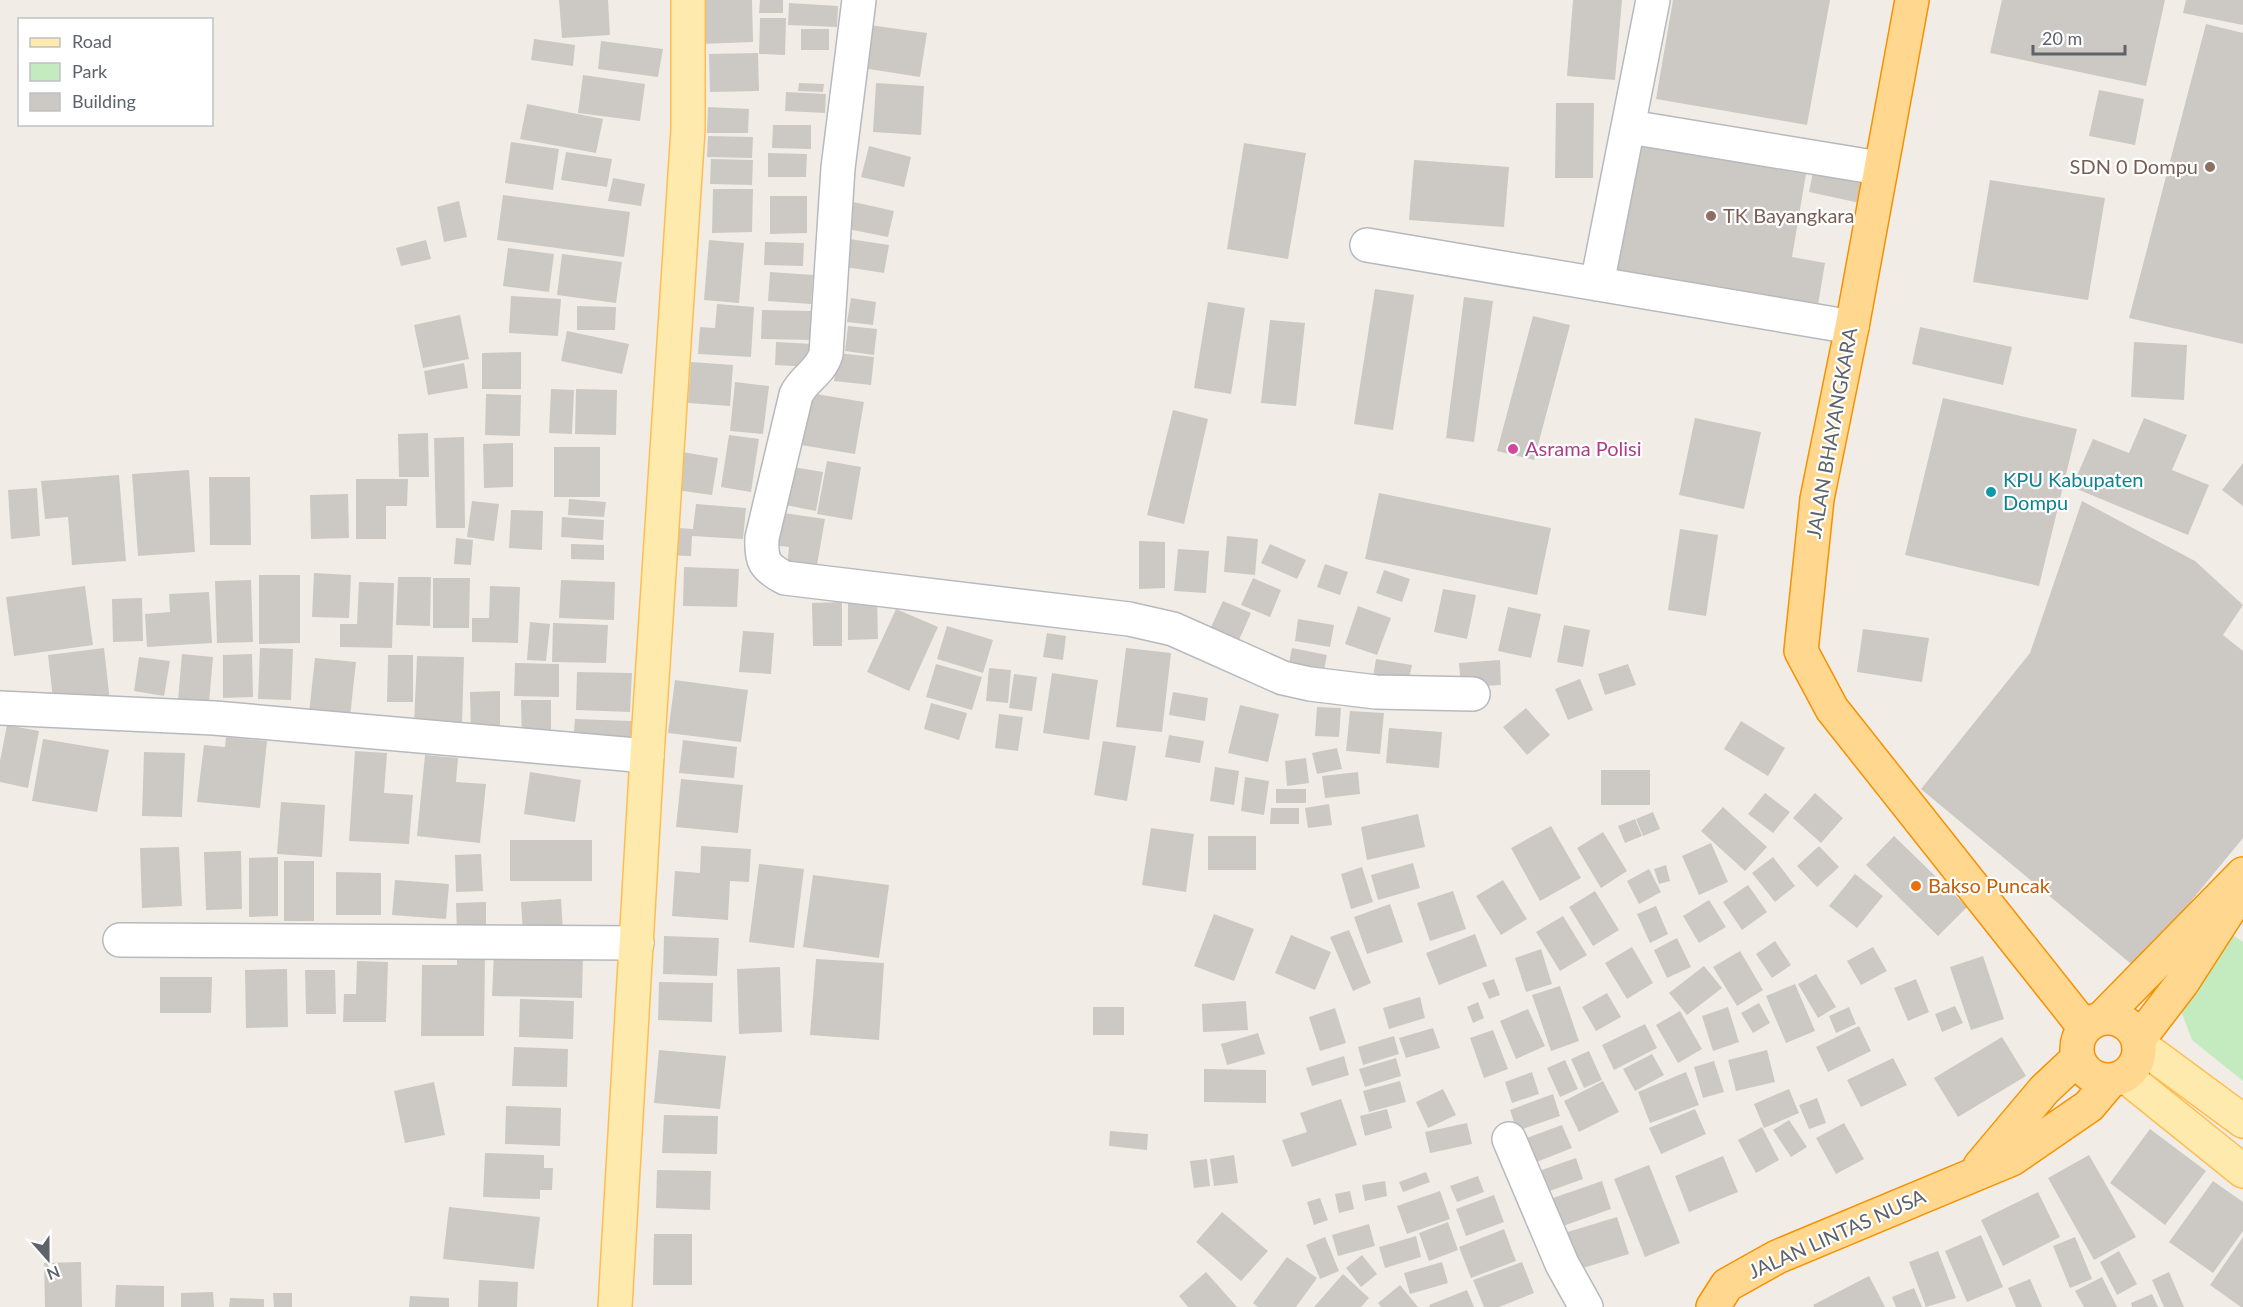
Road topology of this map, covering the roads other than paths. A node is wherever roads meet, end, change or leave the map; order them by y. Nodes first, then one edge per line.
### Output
1 (688, 0) edge
2 (860, 0) edge
3 (1653, 0) edge
4 (1912, 0) edge
5 (1630, 127) junction
6 (1879, 168) junction
7 (1367, 245) dead end
8 (1597, 284) junction
9 (1852, 327) junction
10 (1473, 694) dead end
11 (0, 708) edge
12 (647, 756) junction
13 (2243, 874) edge
14 (2243, 888) edge
15 (120, 940) dead end
16 (637, 943) junction
17 (2088, 1034) junction
18 (2140, 1042) junction
19 (2118, 1078) junction
20 (2243, 1122) edge
21 (1509, 1139) dead end
22 (2243, 1171) edge
23 (1972, 1174) junction
24 (615, 1307) edge
25 (1586, 1307) edge
26 (1713, 1307) edge

1 - 12 main road
2 - 10 street
3 - 5 street
4 - 6 highway, JALAN BHAYANGKARA
5 - 6 street
5 - 8 street
6 - 9 highway, JALAN BHAYANGKARA
7 - 8 street
8 - 9 street
9 - 17 highway, JALAN BHAYANGKARA
11 - 12 street
12 - 16 main road
13 - 17 highway, JALAN LINTAS NUSA
14 - 18 highway
15 - 16 street
16 - 24 main road
17 - 18 highway
17 - 19 highway
17 - 23 highway, JALAN LINTAS NUSA
18 - 19 highway
18 - 20 main road
19 - 22 main road
19 - 23 highway, JALAN LINTAS NUSA
21 - 25 street
23 - 26 highway, JALAN LINTAS NUSA

